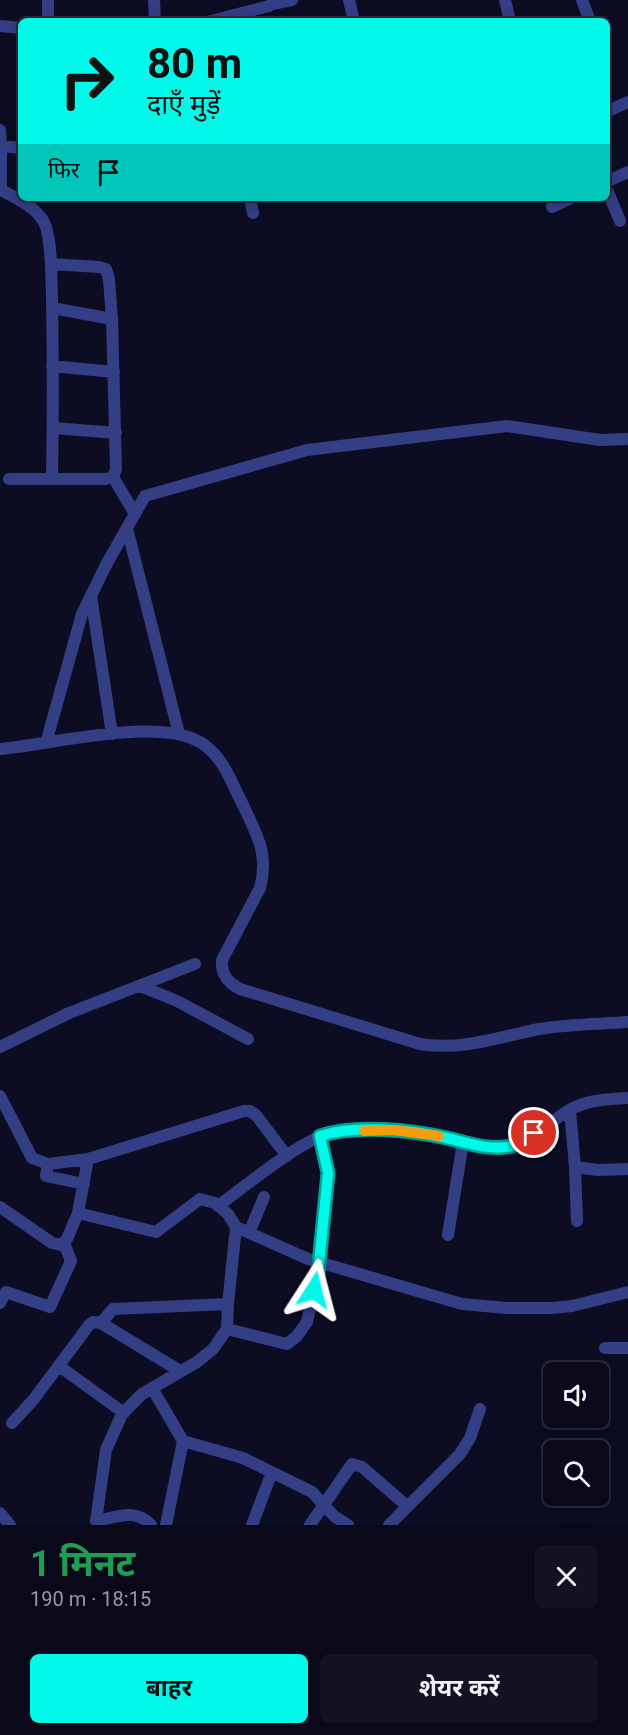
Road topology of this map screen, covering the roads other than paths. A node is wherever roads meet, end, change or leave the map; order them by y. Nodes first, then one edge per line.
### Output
1 (48, 0) edge
2 (154, 0) edge
3 (292, 0) edge
4 (349, 0) edge
5 (504, 0) edge
6 (582, 0) edge
7 (273, 2) edge
8 (48, 18) edge
9 (155, 18) edge
10 (221, 18) edge
11 (353, 18) edge
12 (509, 18) edge
13 (589, 18) edge
14 (0, 26) edge
15 (18, 28) edge
16 (628, 102) edge
17 (610, 110) edge
18 (0, 130) edge
19 (1, 146) edge
20 (18, 148) edge
21 (0, 172) edge
22 (628, 172) edge
23 (610, 181) edge
24 (1, 190) edge
25 (610, 197) edge
26 (18, 200) edge
27 (20, 201) edge
28 (251, 201) edge
29 (565, 201) edge
30 (552, 207) dead end
31 (253, 213) dead end
32 (620, 221) dead end
33 (51, 264) junction
34 (52, 308) junction
35 (112, 319) junction
36 (52, 366) junction
37 (114, 372) junction
38 (53, 428) junction
39 (116, 432) junction
40 (628, 439) edge
41 (113, 477) junction
42 (9, 479) dead end
43 (52, 479) junction
44 (135, 513) junction
45 (127, 528) junction
46 (91, 596) junction
47 (112, 734) junction
48 (179, 735) junction
49 (46, 743) junction
50 (1, 749) edge
51 (195, 964) dead end
52 (140, 986) junction
53 (628, 1022) edge
54 (248, 1039) dead end
55 (0, 1047) edge
56 (0, 1096) edge
57 (628, 1098) edge
58 (570, 1110) junction
59 (320, 1136) junction
60 (463, 1142) junction
61 (287, 1156) junction
62 (88, 1159) junction
63 (48, 1164) junction
64 (575, 1167) junction
65 (628, 1168) edge
66 (84, 1184) junction
67 (264, 1197) dead end
68 (218, 1206) junction
69 (0, 1207) edge
70 (78, 1213) junction
71 (577, 1221) dead end
72 (236, 1227) junction
73 (249, 1233) junction
74 (448, 1235) dead end
75 (64, 1243) junction
76 (319, 1262) junction
77 (628, 1292) edge
78 (0, 1303) edge
79 (228, 1304) junction
80 (101, 1323) junction
81 (227, 1329) junction
82 (605, 1348) dead end
83 (628, 1348) edge
84 (59, 1366) junction
85 (180, 1371) junction
86 (152, 1388) junction
87 (480, 1408) dead end
88 (124, 1413) junction
89 (12, 1423) dead end
90 (183, 1441) junction
91 (272, 1472) junction
92 (324, 1504) junction
93 (407, 1506) junction
94 (0, 1513) edge
95 (94, 1523) edge
96 (10, 1525) edge
97 (151, 1525) edge
98 (166, 1525) edge
99 (252, 1525) edge
100 (309, 1525) edge
101 (348, 1525) edge
102 (389, 1525) edge

1 - 8 street
2 - 9 street
3 - 7 street
4 - 11 street
5 - 12 street
6 - 13 street
7 - 10 street
14 - 15 street
16 - 17 street
18 - 19 street
19 - 20 street
19 - 21 street
21 - 24 street
22 - 23 street
24 - 26 street
25 - 32 street
27 - 33 street
28 - 31 street
29 - 30 street
33 - 34 street
33 - 35 street
34 - 35 street
34 - 36 street
35 - 37 street
36 - 37 street
36 - 38 street
37 - 39 street
38 - 39 street
38 - 43 street
39 - 41 street
40 - 44 street
41 - 43 street
41 - 44 street
42 - 43 street
44 - 45 street
45 - 46 street
45 - 48 street
46 - 47 street
46 - 49 street
47 - 48 street
47 - 49 street
48 - 53 street
49 - 50 street
51 - 52 street
52 - 54 street
52 - 55 street
56 - 63 street
57 - 58 street
58 - 60 street
58 - 64 street
59 - 60 street
59 - 61 street
59 - 76 street
60 - 74 street
61 - 62 street
61 - 68 street
62 - 63 street
62 - 66 street
63 - 66 street
64 - 65 street
64 - 71 street
66 - 70 street
67 - 73 street
68 - 70 street
68 - 72 street
69 - 75 street
70 - 75 street
72 - 73 street
72 - 79 street
73 - 76 street
75 - 78 street
76 - 77 street
76 - 81 street
79 - 80 street
79 - 81 street
80 - 84 street
80 - 85 street
81 - 85 street
82 - 83 street
84 - 88 street
84 - 89 street
85 - 86 street
86 - 88 street
86 - 90 street
87 - 93 street
88 - 95 street
90 - 91 street
90 - 98 street
91 - 92 street
91 - 99 street
92 - 93 street
92 - 100 street
92 - 101 street
93 - 102 street
94 - 96 street
95 - 97 street

